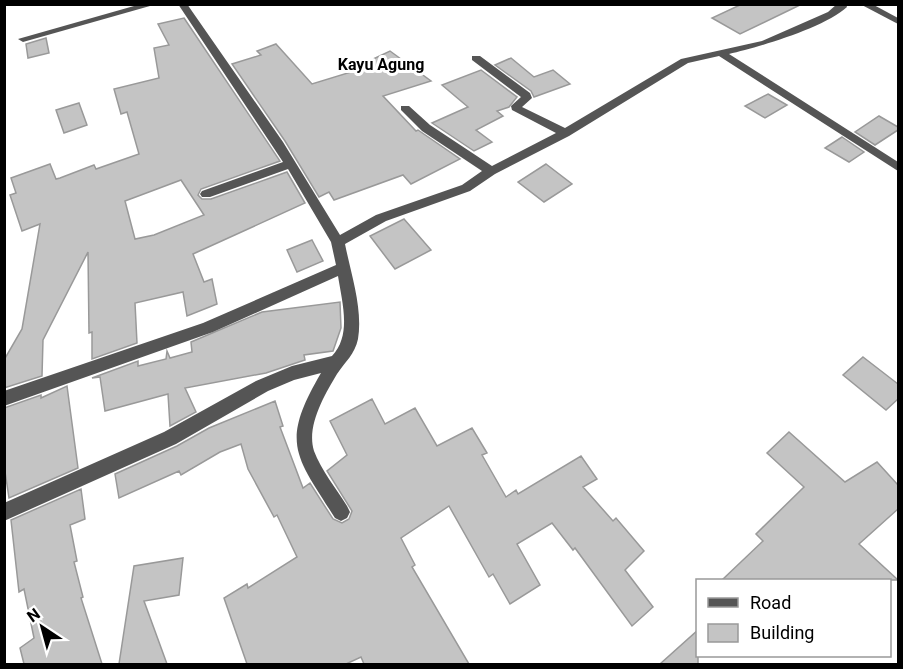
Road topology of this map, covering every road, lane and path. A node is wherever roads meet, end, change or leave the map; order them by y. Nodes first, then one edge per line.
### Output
1 (153, 4) edge
2 (182, 4) edge
3 (841, 4) edge
4 (864, 4) edge
5 (898, 21) edge
6 (23, 39) dead end
7 (720, 53) junction
8 (476, 58) dead end
9 (405, 108) dead end
10 (565, 133) junction
11 (290, 164) junction
12 (898, 167) edge
13 (491, 171) junction
14 (206, 194) dead end
15 (338, 242) junction
16 (343, 268) junction
17 (336, 362) junction
18 (4, 399) edge
19 (4, 512) edge
20 (341, 512) dead end

1 - 6 street
2 - 11 street
3 - 7 street
4 - 5 street
7 - 10 street
7 - 12 street
8 - 10 street
9 - 13 street
10 - 13 street
11 - 14 street
11 - 15 street
13 - 15 street
15 - 16 street
16 - 17 street
16 - 18 street
17 - 19 street
17 - 20 street

